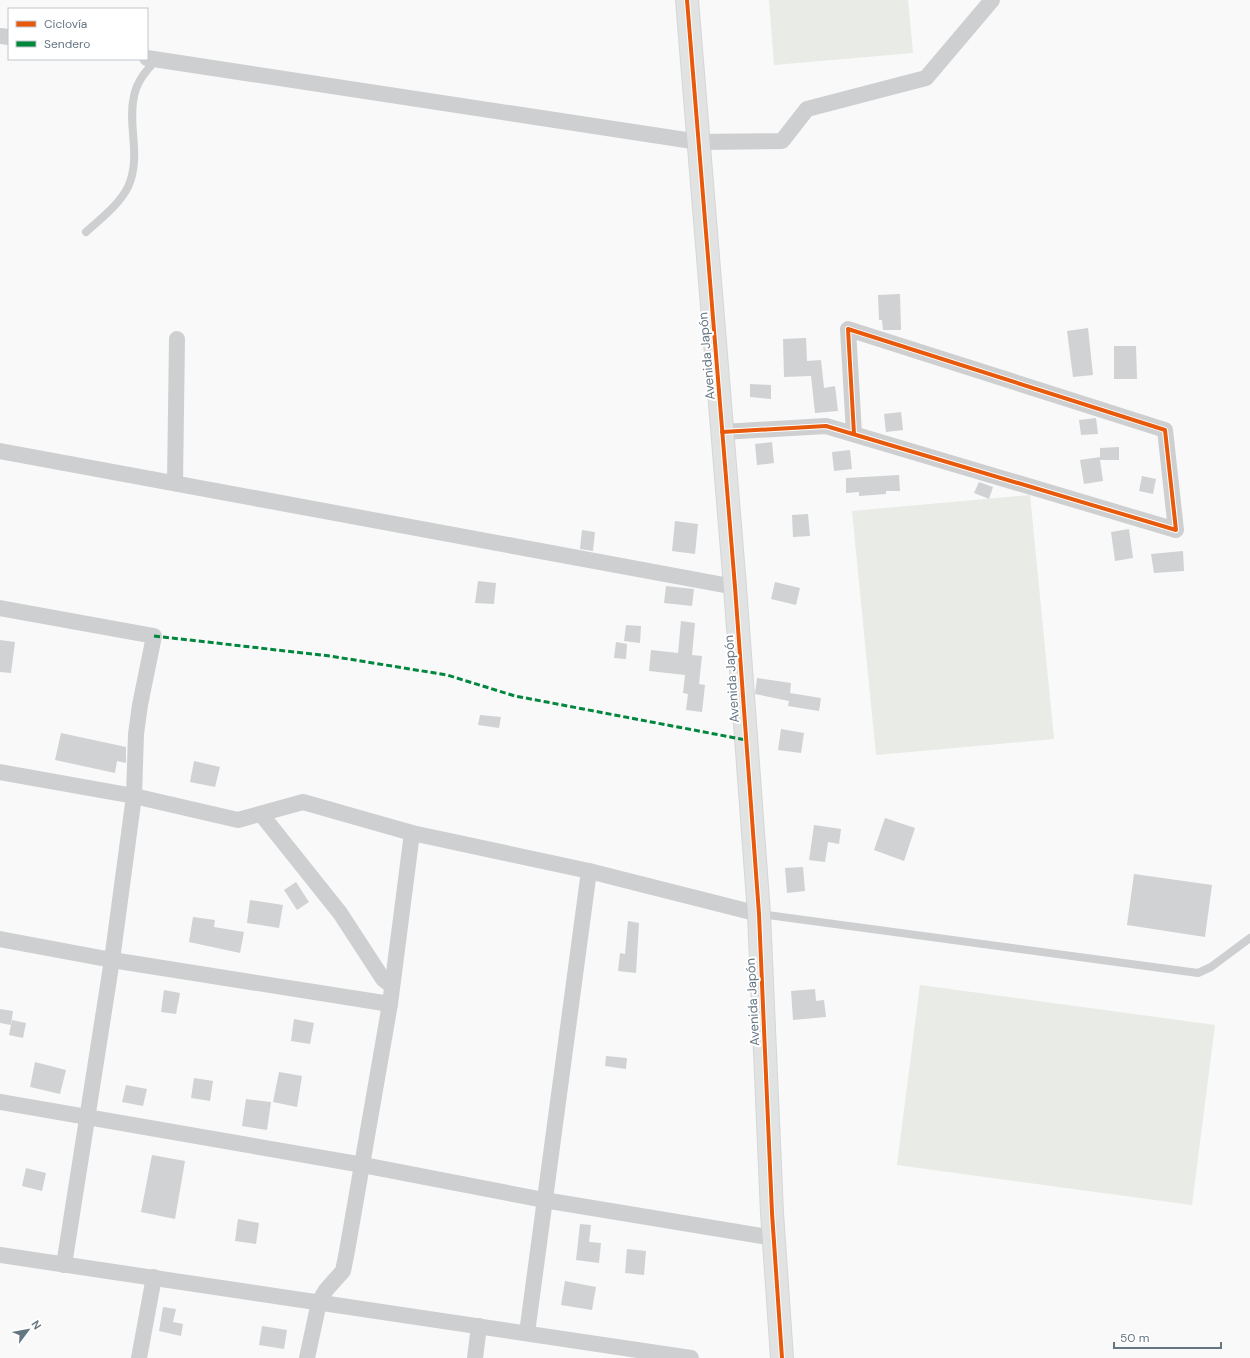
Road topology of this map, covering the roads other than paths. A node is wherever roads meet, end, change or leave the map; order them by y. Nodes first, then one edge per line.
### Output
1 (687, 0) edge
2 (992, 0) edge
3 (151, 59) edge
4 (699, 142) junction
5 (86, 232) dead end
6 (177, 339) dead end
7 (722, 432) junction
8 (854, 434) junction
9 (0, 451) edge
10 (175, 482) junction
11 (735, 587) junction
12 (0, 608) edge
13 (0, 772) edge
14 (134, 796) junction
15 (261, 814) junction
16 (412, 833) junction
17 (589, 871) junction
18 (759, 914) junction
19 (1250, 938) edge
20 (0, 939) edge
21 (112, 960) junction
22 (392, 986) junction
23 (390, 1004) junction
24 (0, 1102) edge
25 (86, 1117) junction
26 (362, 1165) junction
27 (544, 1200) junction
28 (774, 1238) junction
29 (0, 1254) edge
30 (64, 1264) junction
31 (154, 1277) junction
32 (319, 1302) junction
33 (479, 1326) junction
34 (526, 1333) junction
35 (639, 1354) edge
36 (140, 1358) edge
37 (307, 1358) edge
38 (475, 1358) edge
39 (691, 1358) edge
40 (782, 1358) edge

1 - 4 street, Avenida Japón
2 - 4 street
3 - 4 street
3 - 5 lane
4 - 7 street, Avenida Japón
6 - 10 street
7 - 8 street
7 - 11 street, Avenida Japón
8 - 8 street
9 - 10 street
10 - 11 street
11 - 18 street, Avenida Japón
12 - 14 street
13 - 14 street
14 - 15 street
14 - 21 street
15 - 16 street
15 - 22 street
16 - 17 street
16 - 22 street
17 - 18 street
17 - 27 street
18 - 19 lane
18 - 28 street, Avenida Japón
20 - 21 street
21 - 23 street
21 - 25 street
22 - 23 street
23 - 26 street
24 - 25 street
25 - 26 street
25 - 30 street
26 - 27 street
26 - 32 street
27 - 28 street
27 - 34 street
28 - 40 street, Avenida Japón
29 - 30 street
30 - 31 street
31 - 32 street
31 - 36 street
32 - 33 street
32 - 37 street
33 - 34 street
33 - 38 street
34 - 35 street
35 - 39 street

